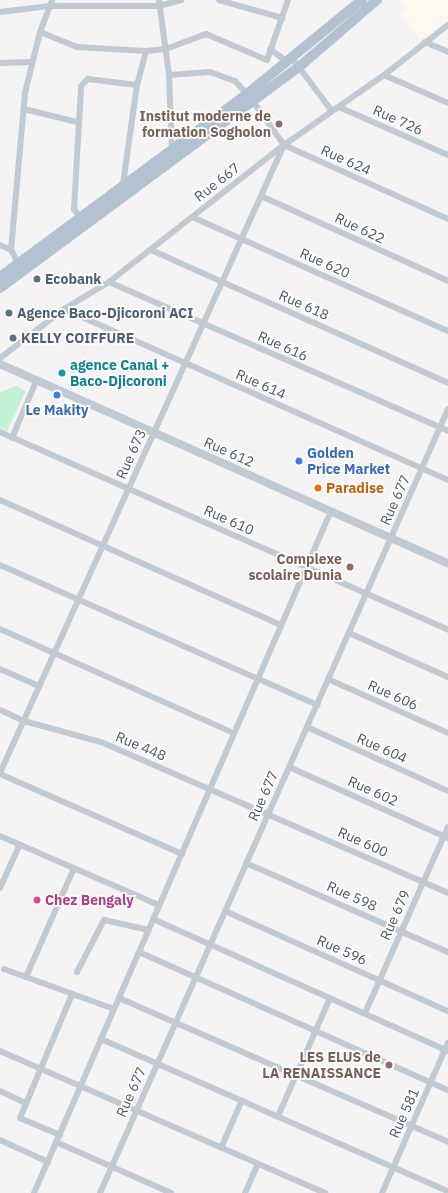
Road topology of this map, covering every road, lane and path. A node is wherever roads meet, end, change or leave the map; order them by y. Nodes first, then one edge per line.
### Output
1 (181, 0) edge
2 (219, 0) edge
3 (288, 0) edge
4 (362, 0) edge
5 (377, 0) edge
6 (231, 1) edge
7 (116, 2) edge
8 (51, 3) edge
9 (159, 3) edge
10 (0, 12) edge
11 (282, 18) junction
12 (448, 25) edge
13 (40, 32) junction
14 (425, 42) junction
15 (166, 49) junction
16 (270, 49) junction
17 (146, 51) junction
18 (448, 52) edge
19 (290, 60) junction
20 (32, 62) junction
21 (0, 63) edge
22 (299, 67) junction
23 (169, 75) junction
24 (384, 75) junction
25 (137, 85) junction
26 (250, 97) junction
27 (448, 103) edge
28 (339, 107) junction
29 (24, 109) junction
30 (332, 111) junction
31 (77, 122) junction
32 (284, 145) junction
33 (172, 155) junction
34 (448, 155) edge
35 (123, 184) junction
36 (261, 196) junction
37 (192, 218) junction
38 (448, 219) edge
39 (83, 220) junction
40 (241, 240) junction
41 (0, 245) edge
42 (11, 250) junction
43 (150, 250) junction
44 (20, 267) junction
45 (0, 277) edge
46 (448, 281) edge
47 (109, 282) junction
48 (222, 282) junction
49 (0, 288) edge
50 (64, 309) junction
51 (204, 324) junction
52 (448, 331) edge
53 (0, 358) edge
54 (185, 363) junction
55 (0, 364) edge
56 (37, 379) junction
57 (448, 383) edge
58 (448, 409) edge
59 (440, 428) junction
60 (448, 431) edge
61 (0, 432) edge
62 (154, 433) junction
63 (12, 438) junction
64 (422, 468) junction
65 (448, 480) edge
66 (128, 489) junction
67 (0, 500) edge
68 (331, 511) junction
69 (391, 538) junction
70 (103, 546) junction
71 (448, 563) edge
72 (0, 564) edge
73 (306, 567) junction
74 (366, 594) junction
75 (79, 599) junction
76 (281, 625) junction
77 (0, 629) edge
78 (448, 630) edge
79 (348, 633) junction
80 (54, 653) junction
81 (0, 669) edge
82 (448, 677) edge
83 (258, 679) junction
84 (328, 679) junction
85 (39, 686) junction
86 (317, 705) junction
87 (0, 710) edge
88 (24, 721) junction
89 (307, 727) junction
90 (234, 733) junction
91 (448, 733) edge
92 (289, 767) junction
93 (0, 774) edge
94 (210, 789) junction
95 (448, 791) edge
96 (268, 814) junction
97 (448, 827) edge
98 (0, 836) edge
99 (446, 837) edge
100 (20, 844) junction
101 (182, 854) junction
102 (246, 863) junction
103 (74, 868) junction
104 (423, 882) junction
105 (0, 888) edge
106 (448, 893) edge
107 (159, 905) junction
108 (225, 910) junction
109 (153, 919) junction
110 (149, 930) junction
111 (401, 931) junction
112 (210, 944) junction
113 (139, 952) junction
114 (448, 952) edge
115 (4, 969) dead end
116 (77, 972) dead end
117 (26, 977) junction
118 (196, 977) junction
119 (380, 980) junction
120 (72, 994) junction
121 (119, 998) junction
122 (330, 998) junction
123 (114, 1009) junction
124 (448, 1011) edge
125 (365, 1014) junction
126 (175, 1023) junction
127 (316, 1031) junction
128 (101, 1039) junction
129 (447, 1048) edge
130 (0, 1051) edge
131 (157, 1063) junction
132 (40, 1068) junction
133 (296, 1076) junction
134 (431, 1082) junction
135 (81, 1086) junction
136 (448, 1090) edge
137 (0, 1091) edge
138 (242, 1100) junction
139 (26, 1103) junction
140 (136, 1110) junction
141 (278, 1116) junction
142 (412, 1126) junction
143 (60, 1135) junction
144 (0, 1140) edge
145 (56, 1142) junction
146 (448, 1142) edge
147 (221, 1148) junction
148 (48, 1162) junction
149 (258, 1164) junction
150 (111, 1167) junction
151 (393, 1167) junction
152 (448, 1191) edge
153 (34, 1193) edge
154 (100, 1193) edge
155 (171, 1193) edge
156 (245, 1193) edge
157 (324, 1193) edge
158 (382, 1193) edge

1 - 9 street
2 - 6 street
3 - 11 street
4 - 19 main road
5 - 22 main road
6 - 11 street
7 - 8 street
7 - 9 street
8 - 10 street
8 - 13 street
9 - 15 street
11 - 16 street
12 - 14 street, Rue 667
13 - 17 street
13 - 20 street
14 - 18 street
14 - 24 street, Rue 667
15 - 16 street
15 - 17 street
15 - 23 street
16 - 19 street
17 - 25 street
19 - 22 street
19 - 26 main road
20 - 21 street
20 - 29 street
22 - 26 main road
22 - 30 street
23 - 26 street
23 - 33 street
24 - 27 street
24 - 28 street, Rue 667
25 - 31 street
25 - 35 street
26 - 32 street
26 - 33 main road
28 - 30 street, Rue 667
28 - 34 street, Rue 726
29 - 31 street
29 - 42 street
30 - 32 street, Rue 667
31 - 39 street
32 - 36 street, Rue 673
32 - 37 street, Rue 667
32 - 38 street, Rue 624
33 - 35 main road
33 - 39 main road
35 - 39 main road
36 - 40 street, Rue 673
36 - 46 street, Rue 622
37 - 40 street, Rue 620
37 - 43 street, Rue 667
39 - 44 main road
40 - 48 street, Rue 673
40 - 52 street, Rue 620
41 - 42 street
42 - 44 street
43 - 47 street, Rue 667
43 - 48 street, Rue 618
44 - 45 main road
44 - 49 main road
47 - 50 street, Rue 667
47 - 51 street, Rue 616
48 - 51 street, Rue 673
48 - 57 street, Rue 618
50 - 53 street, Rue 667
50 - 54 street, Rue 614
51 - 54 street, Rue 673
51 - 59 street, Rue 616
54 - 62 street, Rue 673
54 - 64 street, Rue 614
55 - 56 street, Rue 612
56 - 62 street, Rue 612
56 - 63 street
58 - 59 street, Rue 677
59 - 60 street, Rue 616
59 - 64 street, Rue 677
61 - 63 street, Rue 610
62 - 66 street, Rue 673
62 - 68 street, Rue 612
63 - 66 street, Rue 610
64 - 65 street, Rue 614
64 - 69 street, Rue 677
66 - 70 street, Rue 673
66 - 73 street, Rue 610
67 - 70 street
68 - 69 street, Rue 612
68 - 73 street
69 - 71 street, Rue 612
69 - 74 street, Rue 677
70 - 75 street, Rue 673
70 - 76 street
72 - 75 street
73 - 74 street, Rue 610
73 - 76 street
74 - 78 street, Rue 610
74 - 79 street, Rue 677
75 - 80 street, Rue 673
75 - 83 street
76 - 83 street
77 - 80 street
79 - 82 street
79 - 84 street, Rue 677
80 - 85 street, Rue 673
80 - 90 street
81 - 85 street
83 - 86 street
83 - 90 street
84 - 86 street, Rue 677
84 - 91 street, Rue 606
85 - 88 street, Rue 673
86 - 89 street, Rue 677
87 - 88 street, Rue 448
88 - 93 street, Rue 673
88 - 94 street, Rue 448
89 - 92 street, Rue 677
89 - 95 street, Rue 604
90 - 94 street
92 - 96 street, Rue 677
92 - 99 street, Rue 602
93 - 101 street
94 - 96 street, Rue 448
94 - 101 street
96 - 102 street, Rue 677
96 - 104 street, Rue 600
97 - 99 street, Rue 679
98 - 100 street
99 - 104 street, Rue 679
100 - 103 street
100 - 105 street
101 - 107 street
102 - 108 street, Rue 677
102 - 111 street, Rue 598
103 - 107 street
103 - 117 street
104 - 106 street, Rue 600
104 - 111 street, Rue 679
107 - 109 street
108 - 112 street, Rue 677
108 - 119 street, Rue 596
109 - 110 street
109 - 112 street
110 - 113 street
110 - 116 street
111 - 114 street, Rue 598
111 - 119 street, Rue 679
112 - 118 street, Rue 677
112 - 122 street
113 - 118 street
113 - 121 street
115 - 117 street
117 - 120 street
118 - 126 street, Rue 677
118 - 127 street
119 - 124 street, Rue 596
119 - 125 street, Rue 679
120 - 123 street
120 - 132 street
121 - 123 street
121 - 126 street
122 - 125 street
122 - 127 street
123 - 128 street
125 - 129 street
126 - 131 street, Rue 677
126 - 133 street
127 - 133 street
127 - 134 street
128 - 131 street
128 - 135 street
129 - 134 street, Rue 581
130 - 132 street
131 - 138 street
131 - 140 street, Rue 677
132 - 135 street
132 - 139 street
133 - 141 street
133 - 142 street
134 - 136 street
134 - 142 street, Rue 581
135 - 140 street
135 - 143 street
137 - 139 street
138 - 141 street
138 - 147 street
139 - 143 street
140 - 147 street
140 - 150 street, Rue 677
141 - 151 street
142 - 146 street
142 - 151 street, Rue 581
143 - 145 street
144 - 148 street
145 - 148 street
145 - 150 street
147 - 149 street
148 - 153 street
149 - 156 street
149 - 157 street
150 - 154 street, Rue 677
150 - 155 street
151 - 152 street
151 - 158 street, Rue 581

